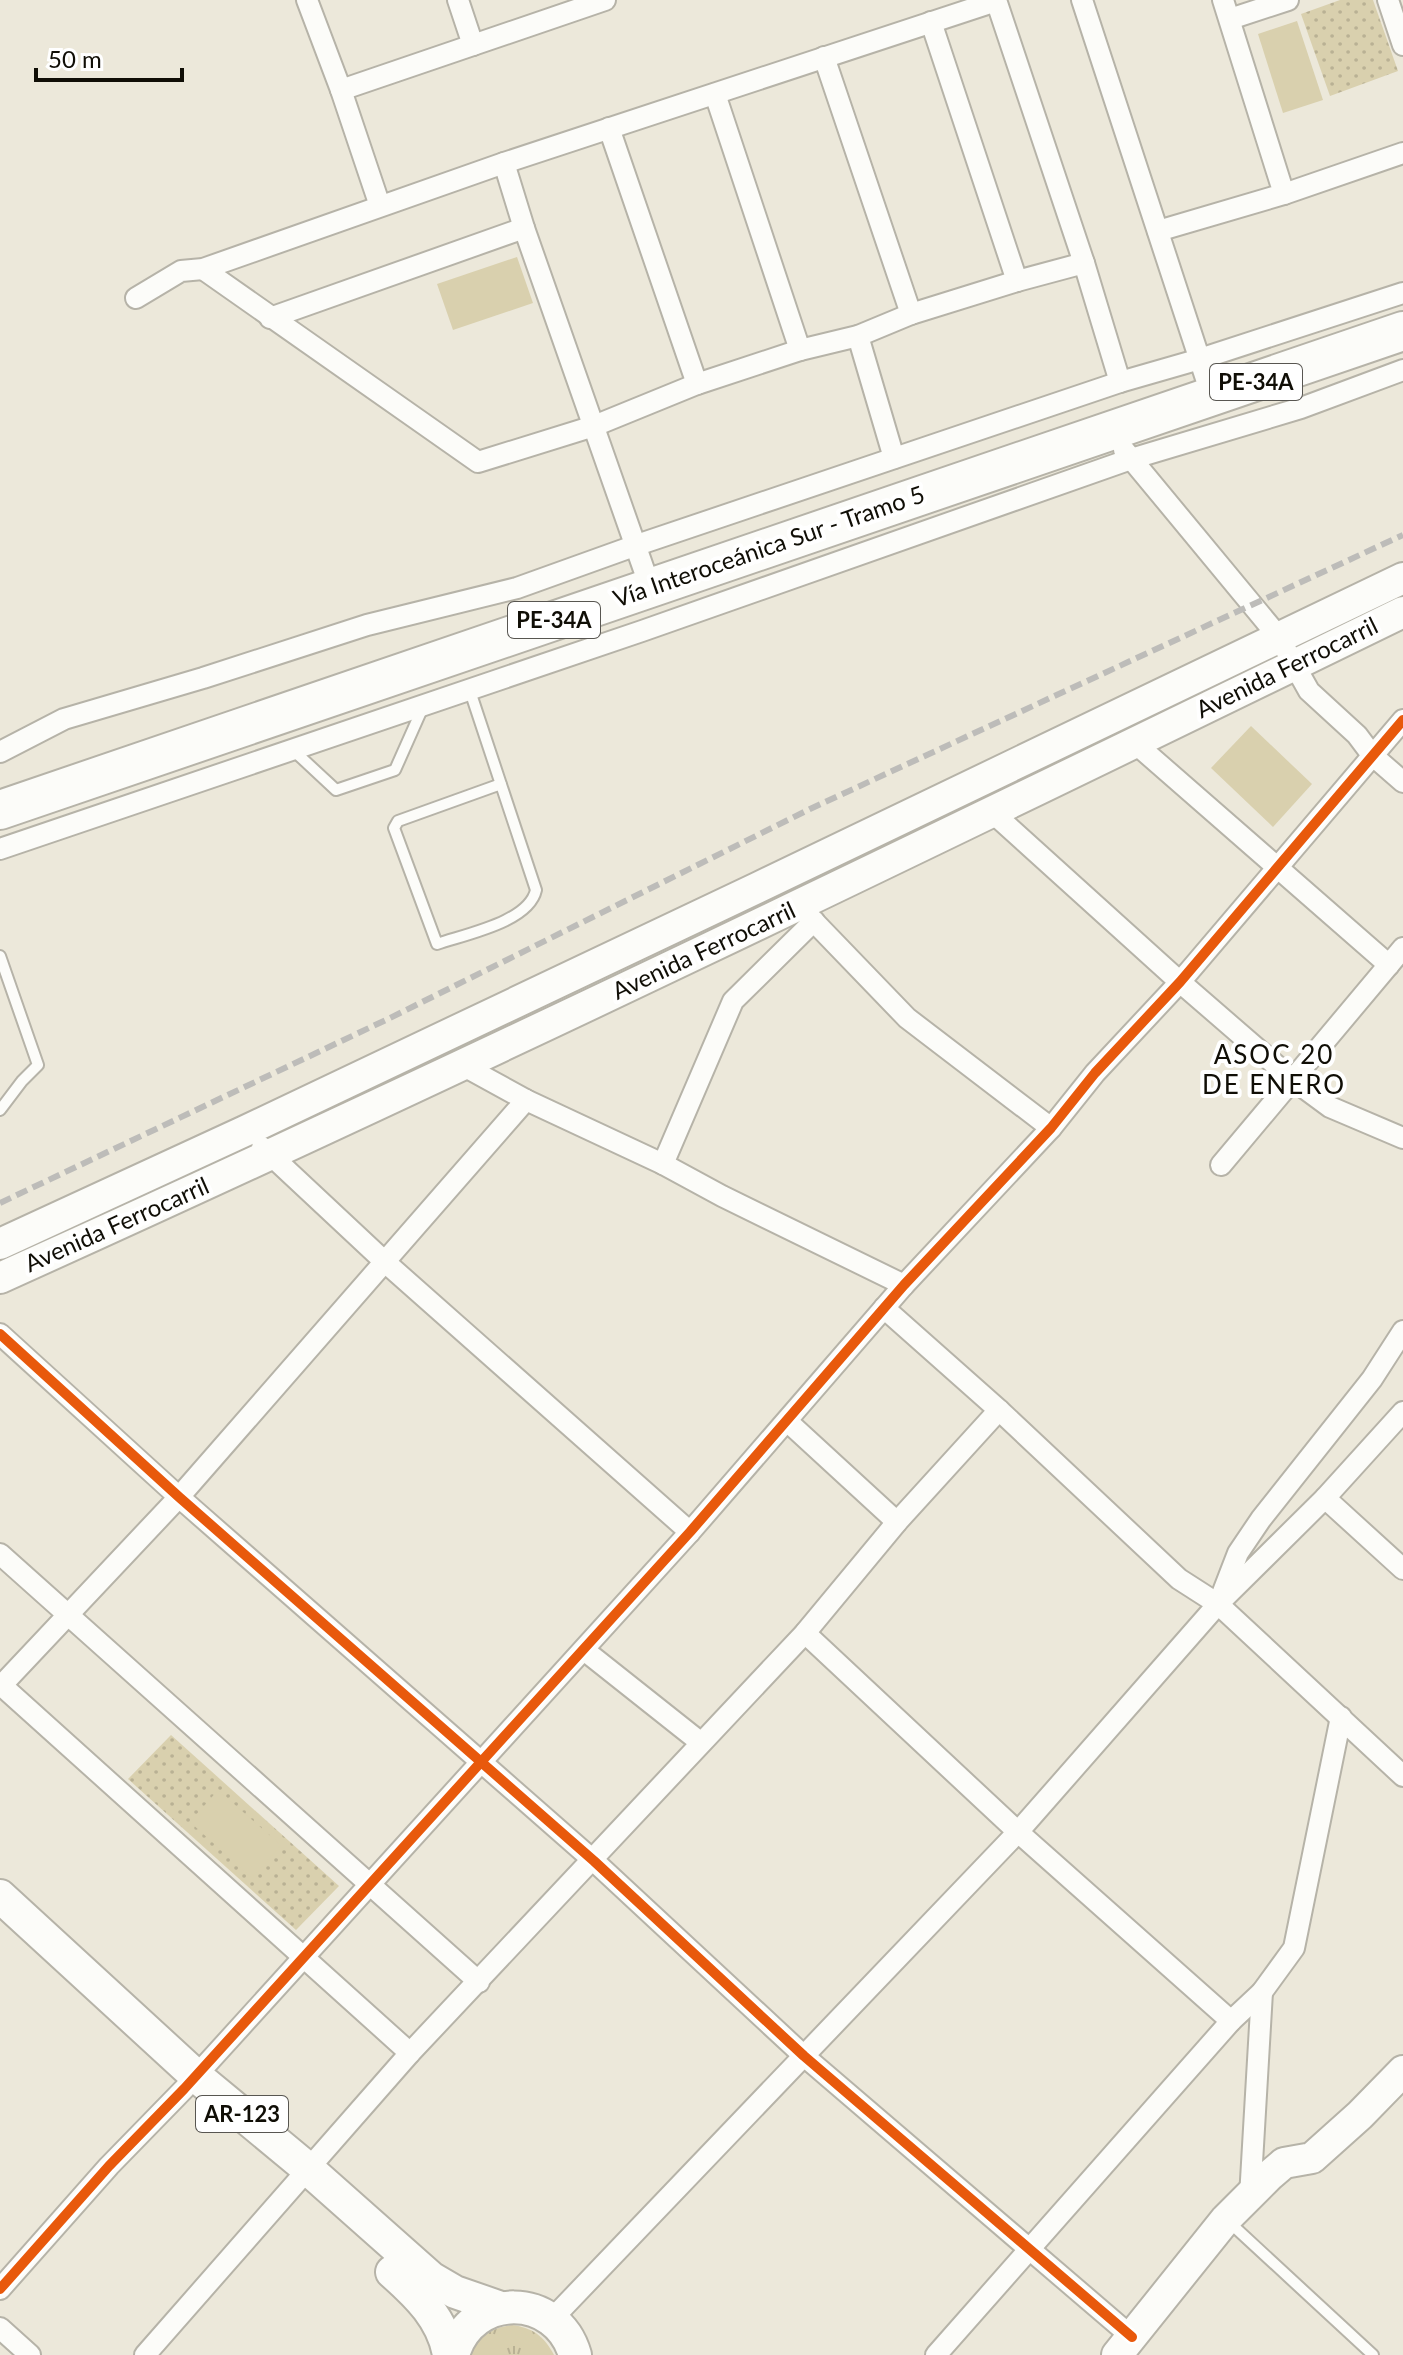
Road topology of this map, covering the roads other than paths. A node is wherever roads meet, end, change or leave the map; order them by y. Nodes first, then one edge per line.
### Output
1 (307, 0) edge
2 (458, 0) edge
3 (605, 0) edge
4 (996, 0) edge
5 (1082, 0) edge
6 (1288, 0) edge
7 (1388, 0) edge
8 (1227, 9) edge
9 (931, 22) junction
10 (473, 45) junction
11 (1403, 45) edge
12 (824, 57) junction
13 (341, 90) junction
14 (715, 94) junction
15 (609, 128) junction
16 (1403, 153) edge
17 (504, 163) junction
18 (1284, 194) junction
19 (380, 206) junction
20 (524, 228) junction
21 (1158, 231) junction
22 (1084, 263) junction
23 (203, 269) junction
24 (1017, 281) junction
25 (1403, 293) edge
26 (136, 298) dead end
27 (911, 314) junction
28 (270, 318) junction
29 (1403, 331) edge
30 (858, 336) junction
31 (800, 350) junction
32 (1200, 359) junction
33 (1403, 370) edge
34 (1120, 382) junction
35 (697, 384) junction
36 (1212, 397) junction
37 (594, 426) junction
38 (1120, 446) junction
39 (894, 458) junction
40 (634, 546) junction
41 (1403, 578) edge
42 (650, 587) junction
43 (1403, 612) edge
44 (1278, 636) junction
45 (1293, 666) junction
46 (469, 688) junction
47 (424, 703) junction
48 (1403, 720) edge
49 (1136, 744) junction
50 (293, 750) junction
51 (0, 752) edge
52 (1372, 755) junction
53 (1403, 782) edge
54 (501, 784) junction
55 (0, 810) edge
56 (992, 812) junction
57 (0, 849) edge
58 (1276, 866) junction
59 (807, 913) junction
60 (1403, 948) edge
61 (0, 956) edge
62 (1389, 965) junction
63 (1180, 982) junction
64 (462, 1065) junction
65 (1292, 1079) junction
66 (526, 1100) junction
67 (0, 1110) edge
68 (1051, 1128) junction
69 (245, 1131) junction
70 (1403, 1138) edge
71 (272, 1155) junction
72 (663, 1164) junction
73 (1221, 1165) dead end
74 (0, 1244) edge
75 (385, 1262) junction
76 (0, 1278) edge
77 (904, 1285) junction
78 (884, 1308) junction
79 (1403, 1331) edge
80 (0, 1334) edge
81 (999, 1410) junction
82 (1403, 1412) edge
83 (787, 1421) junction
84 (179, 1497) junction
85 (1325, 1498) junction
86 (897, 1522) junction
87 (690, 1532) junction
88 (0, 1554) edge
89 (1403, 1569) edge
90 (1218, 1604) junction
91 (68, 1615) junction
92 (805, 1633) junction
93 (584, 1650) junction
94 (1, 1685) edge
95 (1341, 1717) junction
96 (700, 1742) junction
97 (484, 1762) junction
98 (1403, 1776) edge
99 (1018, 1832) junction
100 (594, 1861) junction
101 (370, 1885) junction
102 (0, 1896) edge
103 (0, 1926) edge
104 (303, 1956) junction
105 (479, 1982) junction
106 (1262, 1992) junction
107 (1231, 2021) junction
108 (410, 2053) junction
109 (804, 2056) junction
110 (1403, 2071) edge
111 (190, 2083) junction
112 (301, 2176) junction
113 (1250, 2197) junction
114 (1226, 2219) junction
115 (1029, 2249) junction
116 (0, 2289) edge
117 (501, 2308) junction
118 (552, 2319) junction
119 (0, 2328) edge
120 (1125, 2346) edge
121 (30, 2355) edge
122 (145, 2355) edge
123 (451, 2355) edge
124 (575, 2355) edge
125 (936, 2355) edge
126 (1373, 2355) edge

1 - 13 street
2 - 10 street
3 - 10 street
4 - 9 street
4 - 22 street
5 - 21 street
6 - 8 street
7 - 11 street
8 - 18 street
9 - 12 street
9 - 24 street
10 - 13 street
12 - 14 street
12 - 27 street
13 - 19 street
14 - 15 street
14 - 31 street
15 - 17 street
15 - 35 street
16 - 18 street
17 - 19 street
17 - 20 street
18 - 21 street
19 - 23 street
20 - 28 street
20 - 37 street
21 - 32 street
22 - 24 street
22 - 34 street
23 - 26 street
23 - 28 street
24 - 27 street
25 - 32 street
27 - 30 street
28 - 37 street
29 - 36 highway, Vía Interoceánica Sur - Tramo 5 / PE-34A
30 - 31 street
30 - 39 street
31 - 35 street
32 - 34 street
32 - 36 street
33 - 38 street
34 - 39 street
35 - 37 street
36 - 38 highway, Vía Interoceánica Sur - Tramo 5 / PE-34A
37 - 40 street
38 - 42 highway, Vía Interoceánica Sur - Tramo 5 / PE-34A
38 - 44 street
38 - 46 street
39 - 40 street
40 - 42 street
40 - 51 street
41 - 44 main road, Avenida Ferrocarril
42 - 55 highway, Vía Interoceánica Sur - Tramo 5 / PE-34A
43 - 45 main road, Avenida Ferrocarril
44 - 45 street
44 - 69 main road, Avenida Ferrocarril
45 - 49 main road, Avenida Ferrocarril
45 - 52 street
46 - 47 street
46 - 54 lane
47 - 50 street
47 - 50 lane
48 - 52 street
49 - 56 main road, Avenida Ferrocarril
49 - 58 street
50 - 57 street
52 - 53 street
52 - 58 street
54 - 54 lane
56 - 59 main road, Avenida Ferrocarril
56 - 63 street
58 - 62 street
58 - 63 street
59 - 64 main road, Avenida Ferrocarril
59 - 68 street
59 - 72 street
60 - 62 street
61 - 67 lane
62 - 65 street
63 - 65 street
63 - 68 street
64 - 66 street
64 - 71 main road, Avenida Ferrocarril
65 - 70 street
65 - 73 street
66 - 72 street
66 - 75 street
68 - 77 street
69 - 71 street
69 - 74 main road, Avenida Ferrocarril
71 - 75 street
71 - 76 main road, Avenida Ferrocarril
72 - 77 street
75 - 84 street
75 - 87 street
77 - 78 street
78 - 81 street
78 - 83 street
79 - 90 street
80 - 84 street
81 - 86 street
81 - 90 street
82 - 85 street
83 - 86 street
83 - 87 street
84 - 91 street
84 - 97 street
85 - 89 street
85 - 90 street
86 - 92 street
87 - 93 street
88 - 91 street
90 - 95 street
90 - 99 street
91 - 94 street
91 - 101 street
92 - 96 street
92 - 99 street
93 - 96 street
93 - 97 street
94 - 104 street
95 - 98 street
95 - 106 street
96 - 100 street
97 - 100 street
97 - 101 street
99 - 107 street
99 - 109 street
100 - 105 street
100 - 109 street
101 - 104 street
101 - 105 street
102 - 111 main road, AR-123
103 - 111 main road, AR-123
104 - 108 street
104 - 111 street
105 - 108 street
106 - 107 street
106 - 113 street
107 - 115 street
108 - 112 street
109 - 115 street
109 - 118 street
110 - 113 main road
111 - 112 main road, AR-123
111 - 116 street
112 - 117 main road, AR-123
112 - 122 street
112 - 123 main road, AR-123
113 - 114 main road
114 - 120 main road
114 - 126 lane
115 - 120 street
115 - 125 street
117 - 118 main road, AR-123
117 - 123 main road, AR-123
118 - 124 main road
119 - 121 street

